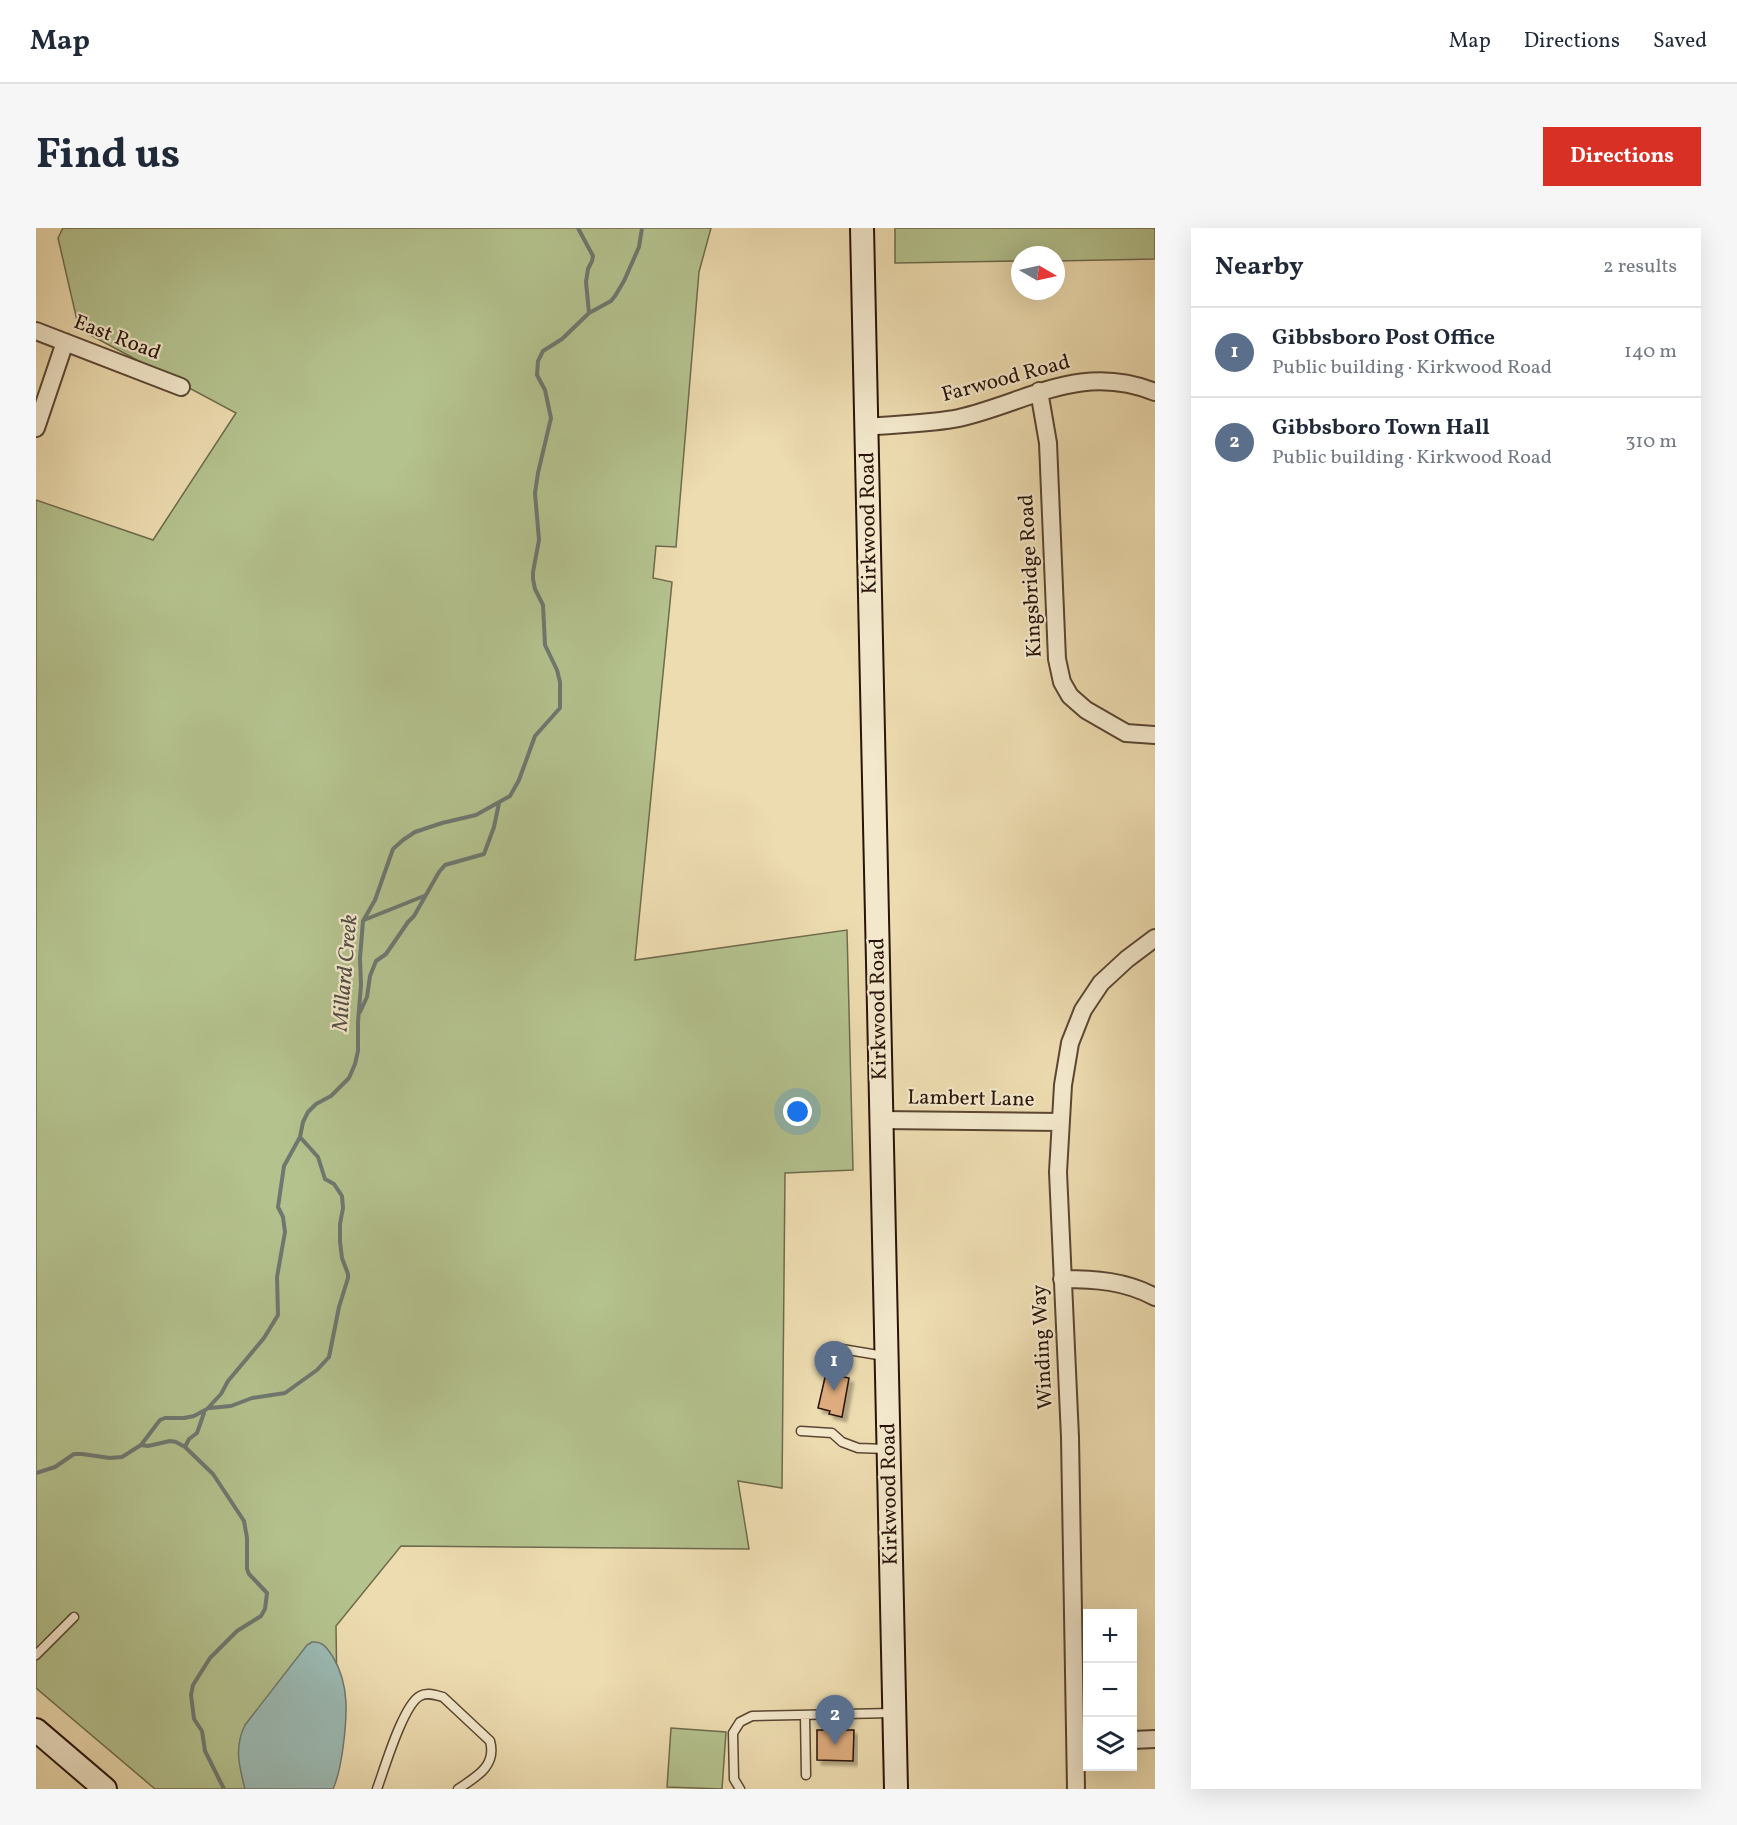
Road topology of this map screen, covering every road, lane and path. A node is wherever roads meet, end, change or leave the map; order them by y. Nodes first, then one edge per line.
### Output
1 (862, 228) edge
2 (36, 330) edge
3 (65, 342) junction
4 (181, 387) dead end
5 (1039, 392) junction
6 (1155, 392) edge
7 (867, 427) junction
8 (36, 428) edge
9 (1155, 735) edge
10 (1155, 938) edge
11 (881, 1120) junction
12 (1061, 1122) junction
13 (1062, 1279) junction
14 (1155, 1297) edge
15 (836, 1348) dead end
16 (888, 1357) junction
17 (801, 1431) dead end
18 (890, 1449) junction
19 (74, 1617) dead end
20 (36, 1655) edge
21 (894, 1713) junction
22 (805, 1715) junction
23 (36, 1730) edge
24 (1155, 1739) edge
25 (1137, 1740) edge
26 (1081, 1742) edge
27 (806, 1775) dead end
28 (105, 1789) edge
29 (377, 1789) edge
30 (458, 1789) edge
31 (740, 1789) edge
32 (896, 1789) edge
33 (1077, 1789) edge

1 - 7 street, Kirkwood Road
2 - 3 street, East Road
3 - 4 street, East Road
3 - 8 street
5 - 6 street, Farwood Road
5 - 7 street, Farwood Road
5 - 9 street, Kingsbridge Road
7 - 11 street, Kirkwood Road
10 - 12 street, Winding Way
11 - 12 street, Lambert Lane
11 - 16 street, Kirkwood Road
12 - 13 street, Winding Way
13 - 14 street
13 - 26 street, Winding Way
15 - 16 lane
16 - 18 street, Kirkwood Road
17 - 18 lane
18 - 21 street, Kirkwood Road
19 - 20 lane
21 - 22 lane
21 - 32 street, Kirkwood Road
22 - 27 lane
22 - 31 lane
23 - 28 street
24 - 25 street
26 - 33 street, Winding Way
29 - 30 lane

